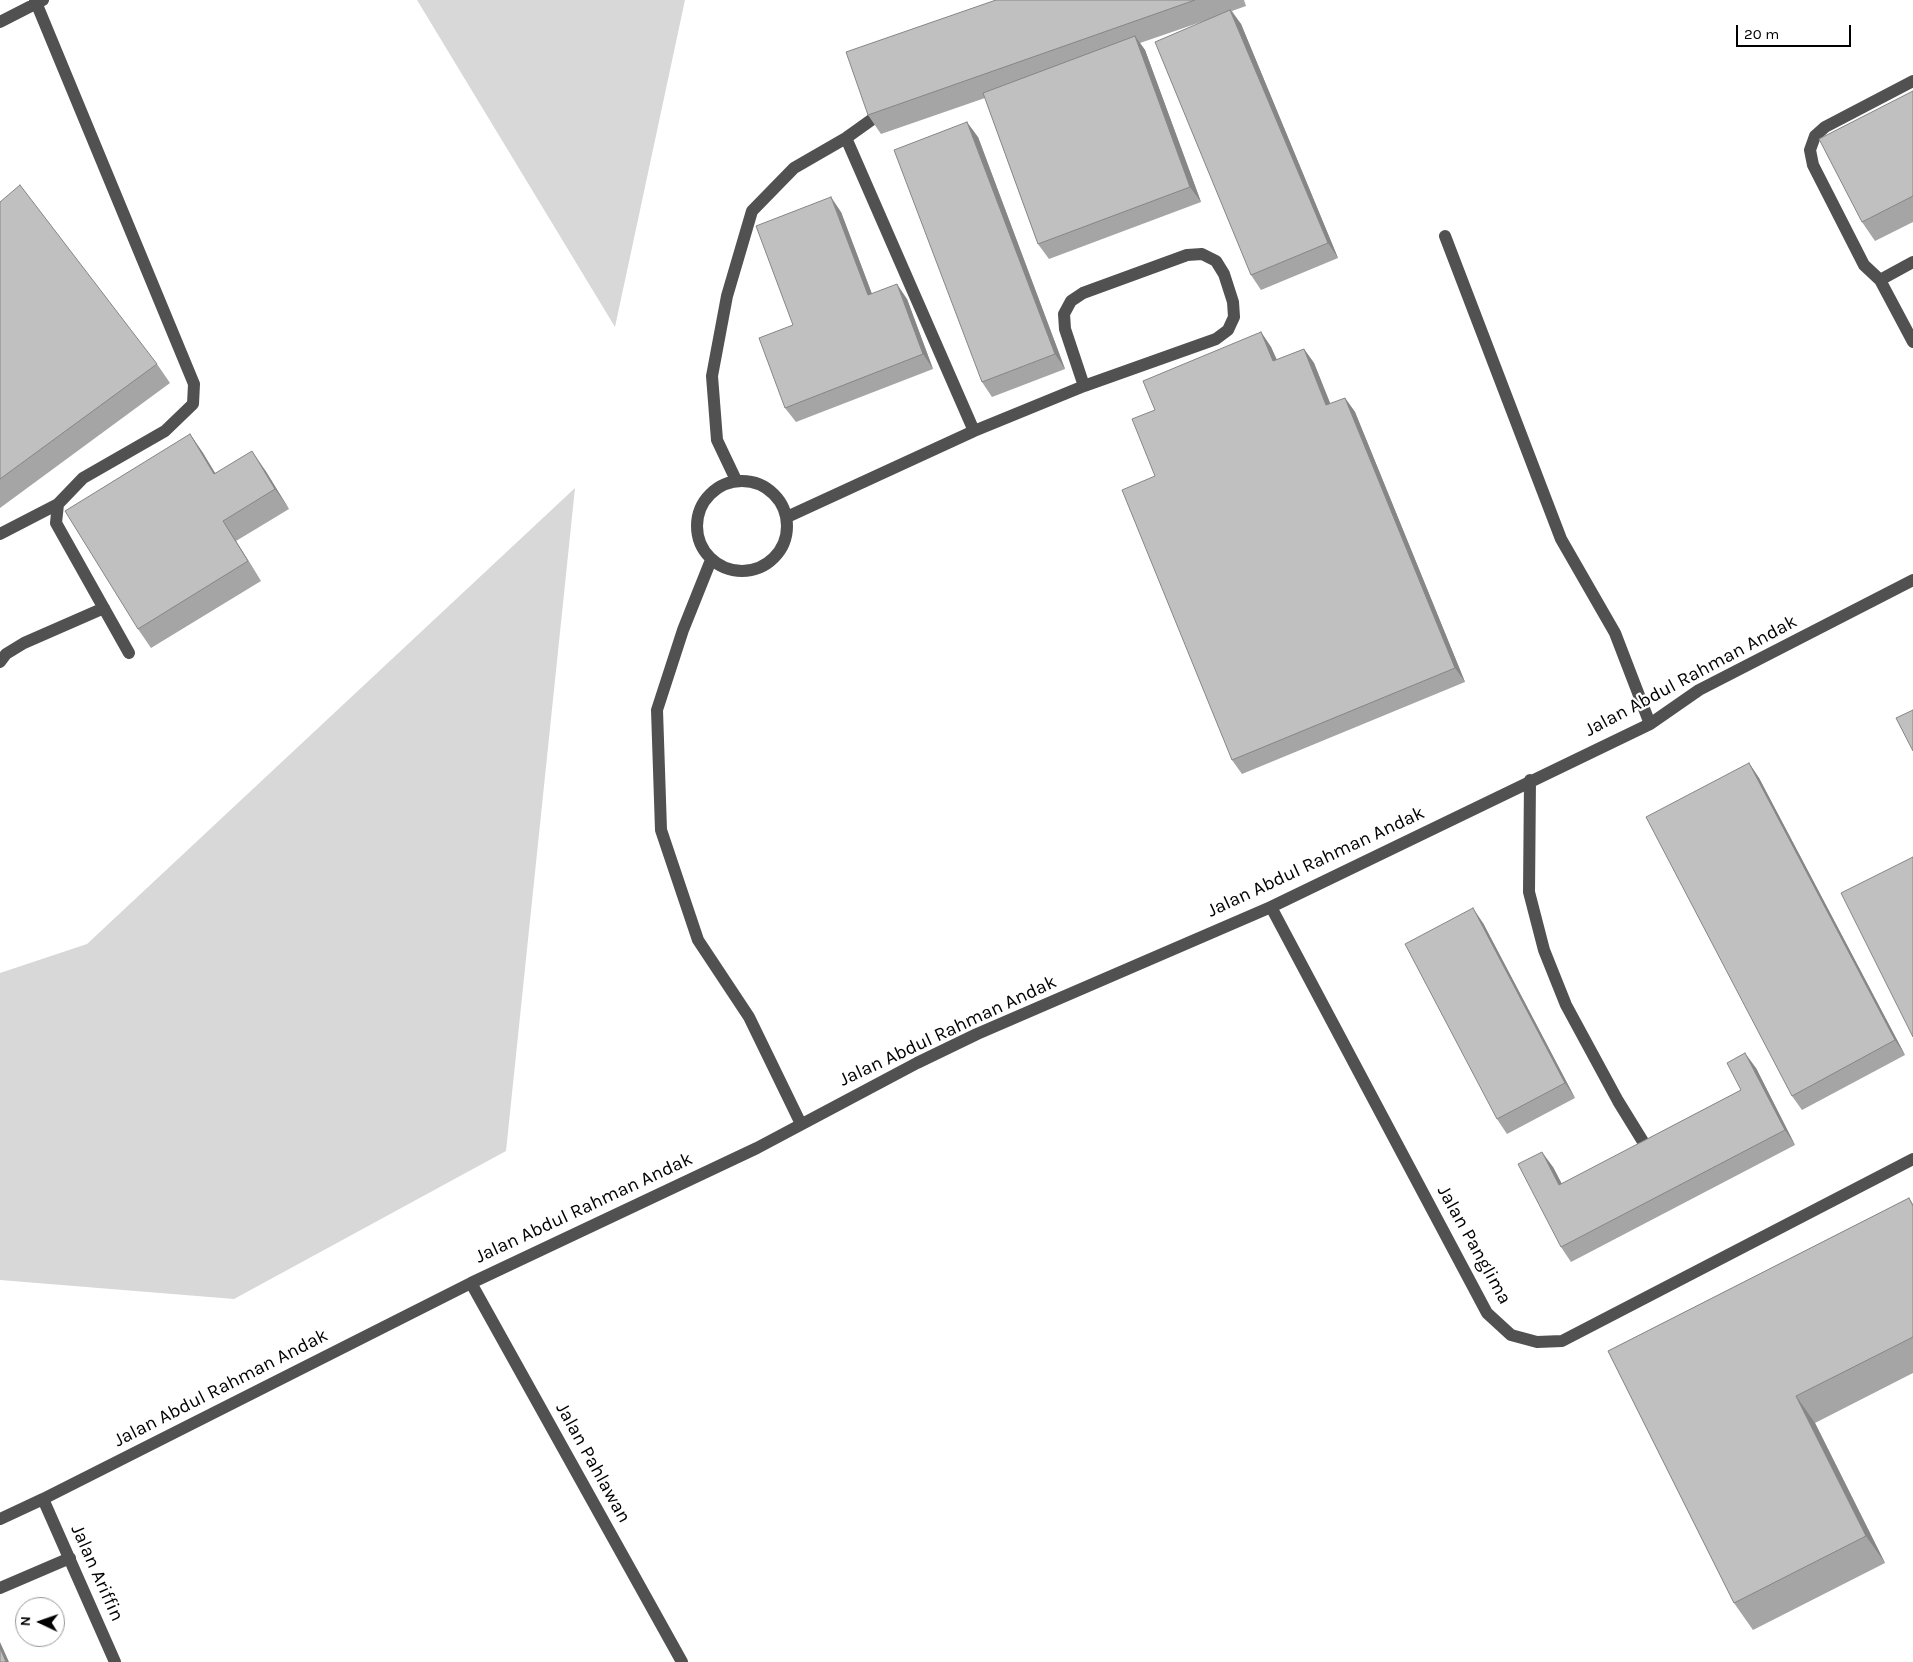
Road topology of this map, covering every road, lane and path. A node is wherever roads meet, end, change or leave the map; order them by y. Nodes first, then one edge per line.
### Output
1 (38, 1) edge
2 (0, 22) edge
3 (1913, 81) edge
4 (874, 118) edge
5 (846, 138) junction
6 (1445, 236) dead end
7 (1913, 262) edge
8 (1880, 280) junction
9 (1913, 342) edge
10 (1084, 386) junction
11 (974, 431) junction
12 (736, 480) junction
13 (58, 504) junction
14 (787, 517) junction
15 (0, 534) edge
16 (711, 560) junction
17 (1913, 580) edge
18 (104, 608) junction
19 (129, 653) edge
20 (0, 662) edge
21 (1650, 724) junction
22 (1530, 780) junction
23 (1271, 907) junction
24 (801, 1124) junction
25 (1650, 1152) edge
26 (1913, 1159) edge
27 (471, 1283) junction
28 (43, 1499) junction
29 (0, 1519) edge
30 (70, 1558) junction
31 (0, 1588) edge
32 (115, 1662) edge
33 (682, 1662) edge

1 - 2 street
1 - 13 street
3 - 8 street
4 - 5 street
5 - 11 street
5 - 12 street
6 - 21 street
7 - 8 street
8 - 9 street
10 - 10 street
10 - 11 street
11 - 14 street
12 - 14 street
12 - 16 street
13 - 15 street
13 - 18 street
14 - 16 street
16 - 24 street
17 - 21 street, Jalan Abdul Rahman Andak
18 - 19 street
18 - 20 street
21 - 22 street, Jalan Abdul Rahman Andak
22 - 23 street, Jalan Abdul Rahman Andak
22 - 25 street
23 - 24 street, Jalan Abdul Rahman Andak
23 - 26 street, Jalan Panglima
24 - 27 street, Jalan Abdul Rahman Andak
27 - 28 street, Jalan Abdul Rahman Andak
27 - 33 street, Jalan Pahlawan
28 - 29 street, Jalan Abdul Rahman Andak
28 - 30 street, Jalan Ariffin
30 - 31 street
30 - 32 street, Jalan Ariffin

